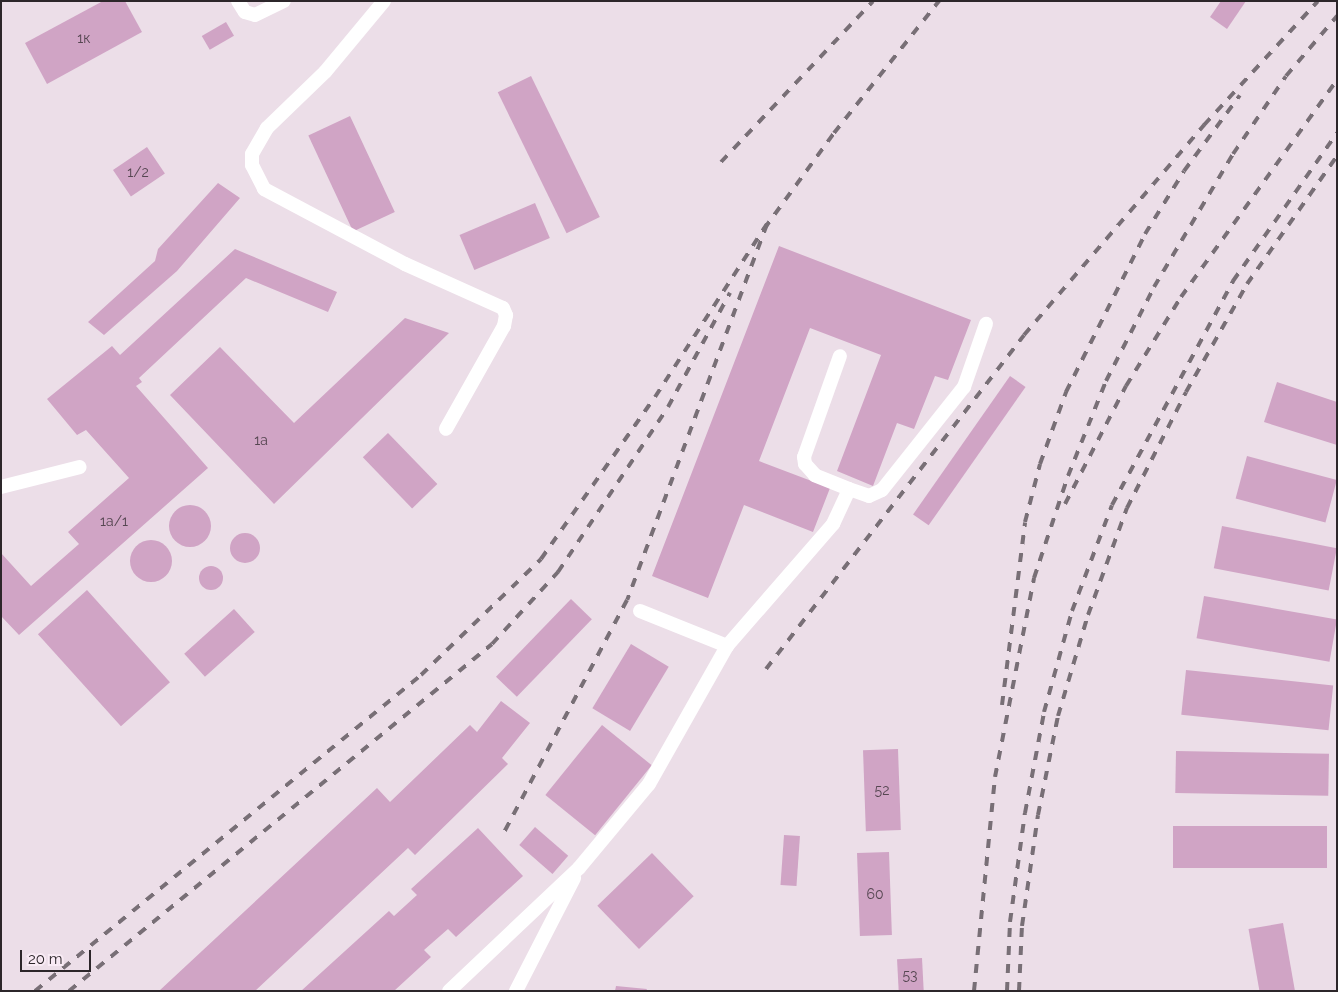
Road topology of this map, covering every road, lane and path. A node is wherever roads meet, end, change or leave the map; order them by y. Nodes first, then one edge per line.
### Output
1 (238, 1) edge
2 (284, 1) edge
3 (384, 1) edge
4 (986, 324) dead end
5 (840, 356) dead end
6 (446, 429) dead end
7 (80, 467) dead end
8 (1, 487) edge
9 (848, 489) junction
10 (640, 611) dead end
11 (727, 646) junction
12 (579, 868) junction
13 (449, 991) edge
14 (516, 991) edge

1 - 2 lane
3 - 6 lane
4 - 9 lane
5 - 9 lane
7 - 8 lane
9 - 11 lane
10 - 11 lane
11 - 12 lane
12 - 13 lane
12 - 14 lane

